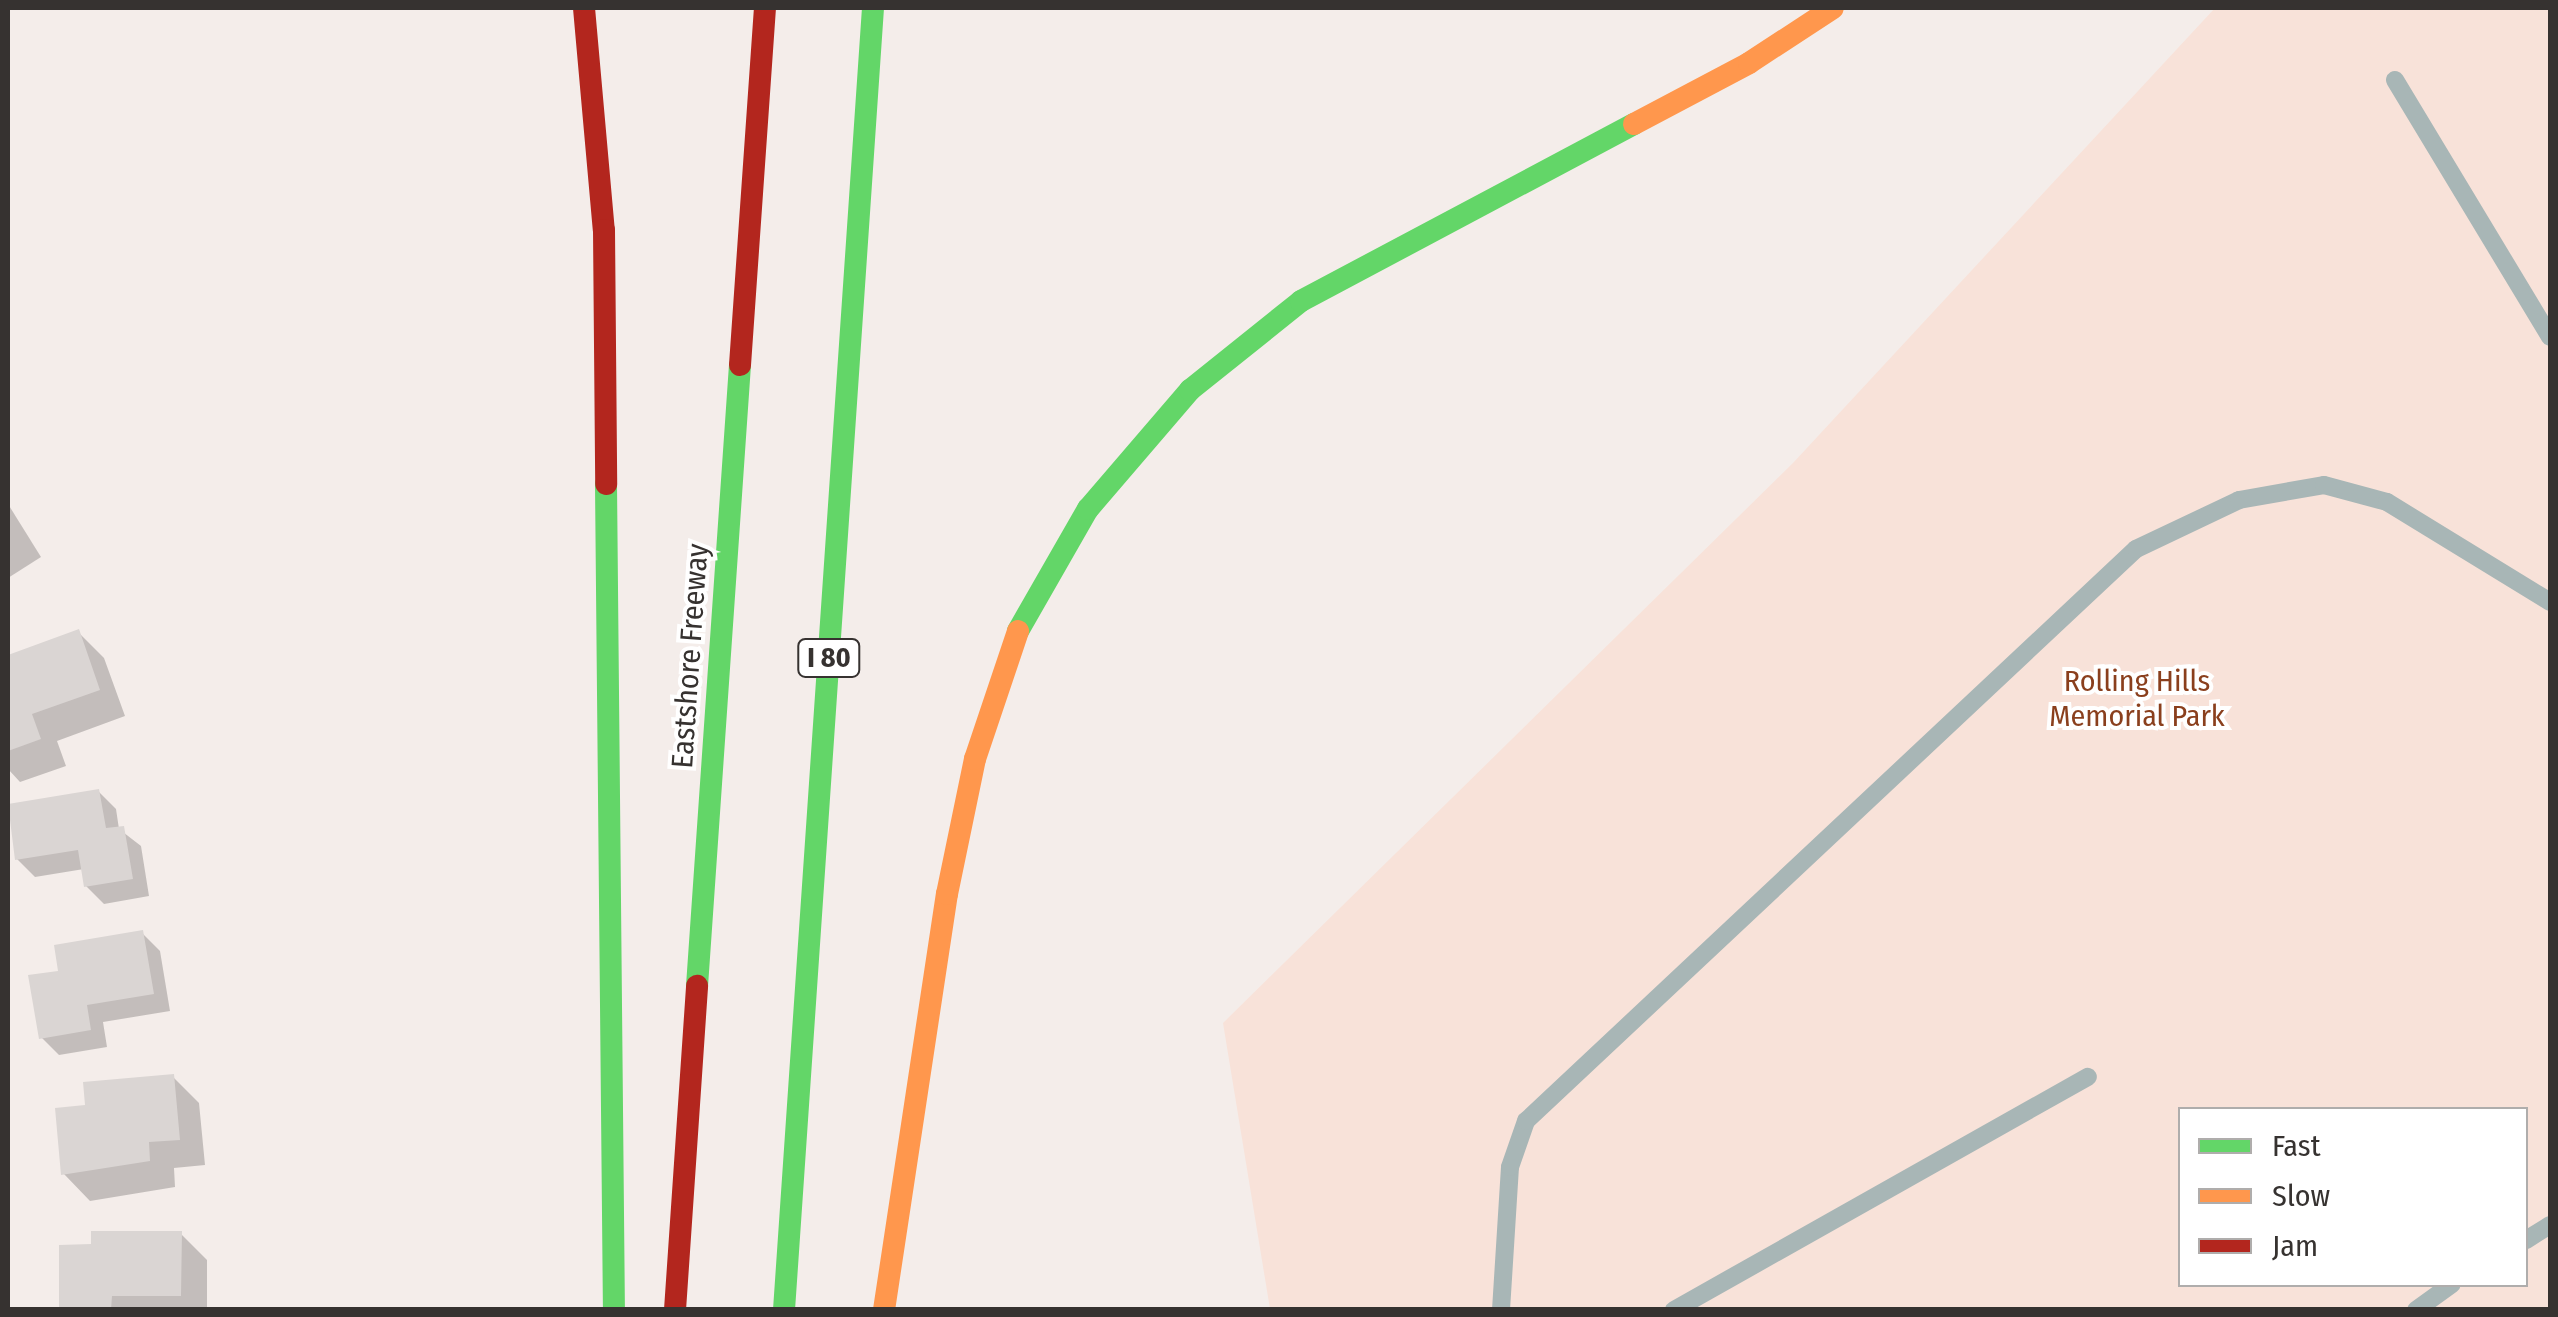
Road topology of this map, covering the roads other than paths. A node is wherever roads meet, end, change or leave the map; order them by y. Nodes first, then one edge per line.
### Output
1 (584, 8) edge
2 (755, 8) edge
3 (765, 8) edge
4 (873, 8) edge
5 (1834, 8) edge
6 (613, 49) dead end
7 (2395, 80) dead end
8 (756, 140) junction
9 (604, 230) junction
10 (2550, 337) edge
11 (2550, 602) edge
12 (2088, 1078) dead end
13 (2550, 1225) edge
14 (2528, 1239) edge
15 (2448, 1287) edge
16 (614, 1310) edge
17 (675, 1310) edge
18 (784, 1310) edge
19 (884, 1310) edge
20 (1501, 1310) edge
21 (1674, 1310) edge
22 (2416, 1310) edge

1 - 9 highway
2 - 8 highway
3 - 8 highway, Eastshore Freeway
4 - 18 highway, I 80
5 - 19 highway
6 - 9 highway
7 - 10 lane
8 - 17 highway, Eastshore Freeway
9 - 16 highway
11 - 20 lane
12 - 21 lane
13 - 14 lane
15 - 22 lane

